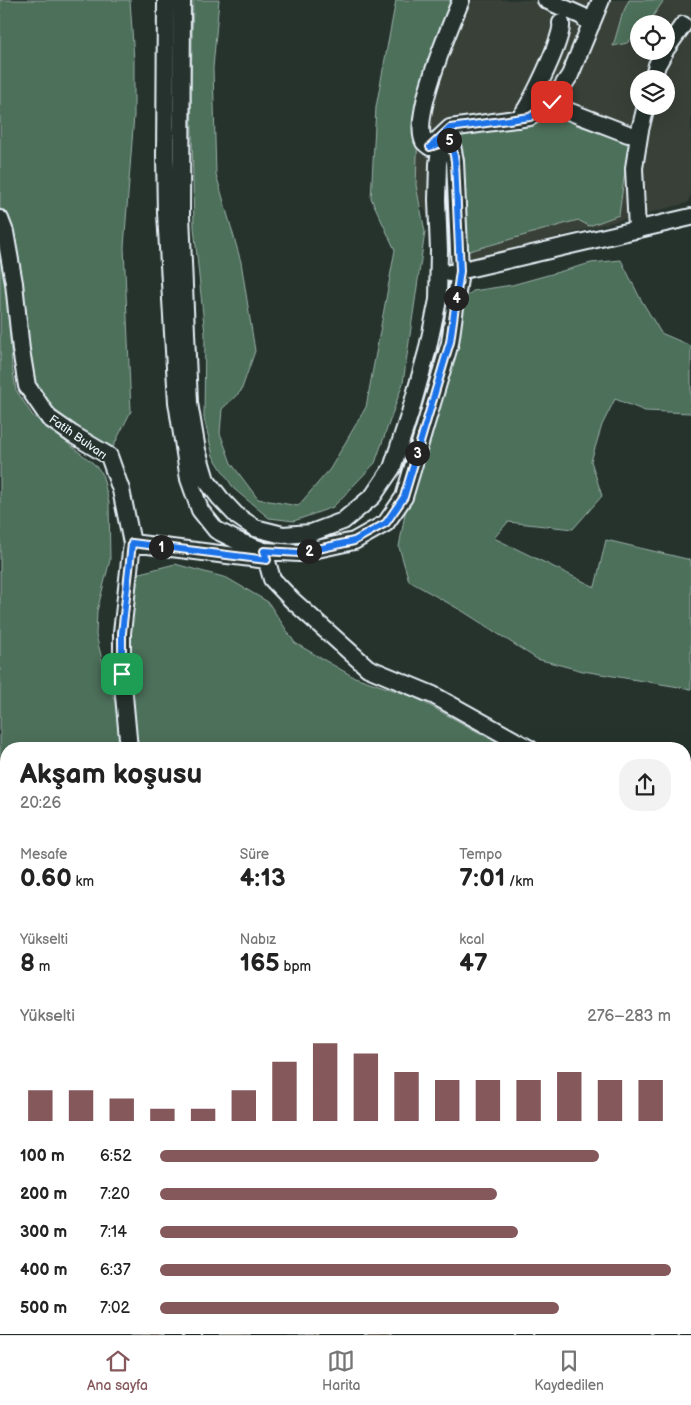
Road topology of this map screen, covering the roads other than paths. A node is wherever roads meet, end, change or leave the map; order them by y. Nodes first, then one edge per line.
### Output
1 (166, 0) edge
2 (182, 0) edge
3 (461, 0) edge
4 (546, 0) edge
5 (601, 0) edge
6 (561, 23) dead end
7 (591, 25) junction
8 (682, 25) dead end
9 (675, 36) edge
10 (545, 107) junction
11 (644, 115) edge
12 (519, 119) junction
13 (639, 136) junction
14 (430, 147) junction
15 (691, 217) edge
16 (0, 219) edge
17 (637, 230) junction
18 (460, 271) junction
19 (439, 272) junction
20 (132, 543) junction
21 (265, 555) junction
22 (128, 742) edge
23 (517, 742) edge

1 - 21 street
2 - 19 street
3 - 14 street
4 - 7 street
5 - 7 street
6 - 12 street
7 - 10 street
8 - 9 street
10 - 12 street
10 - 13 street
11 - 13 street
12 - 14 street
13 - 17 street
14 - 18 street
14 - 19 street
15 - 17 street
16 - 20 street, Fatih Bulvarı
17 - 18 street
18 - 19 street
18 - 21 street
20 - 21 street
20 - 22 street, Fatih Bulvarı
21 - 23 street

